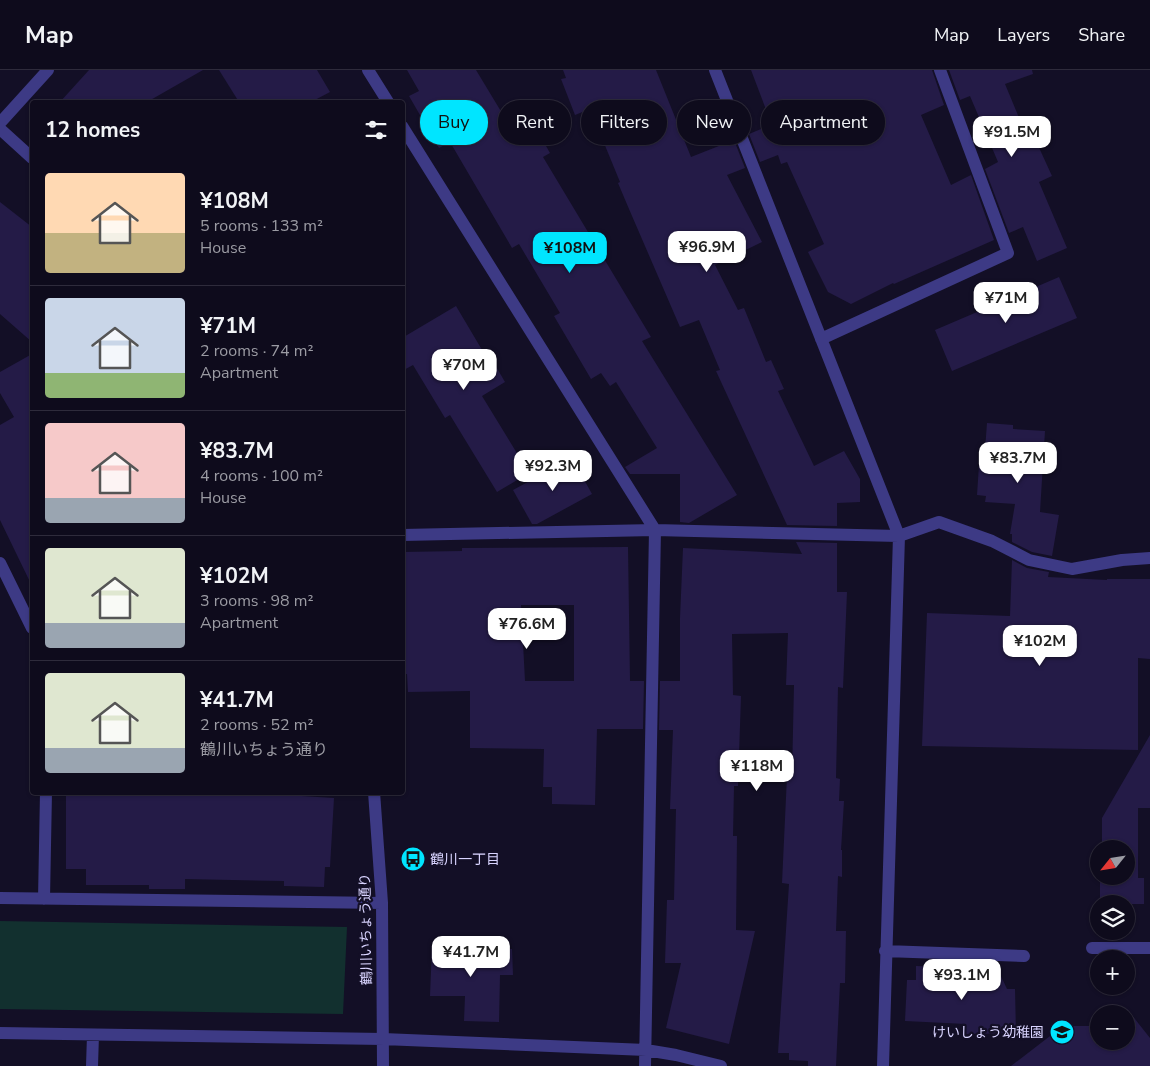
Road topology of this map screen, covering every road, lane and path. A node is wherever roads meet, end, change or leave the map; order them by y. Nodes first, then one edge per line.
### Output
1 (48, 70) edge
2 (368, 70) edge
3 (715, 70) edge
4 (940, 70) edge
5 (387, 100) edge
6 (0, 123) edge
7 (0, 129) edge
8 (405, 131) edge
9 (30, 156) edge
10 (821, 339) junction
11 (655, 530) junction
12 (405, 535) edge
13 (899, 536) junction
14 (1150, 558) edge
15 (0, 563) edge
16 (30, 624) edge
17 (46, 795) edge
18 (374, 795) edge
19 (0, 898) edge
20 (44, 899) junction
21 (382, 903) junction
22 (1092, 948) dead end
23 (1150, 948) edge
24 (886, 951) junction
25 (1024, 956) dead end
26 (0, 1033) edge
27 (93, 1035) junction
28 (383, 1039) junction
29 (646, 1050) junction
30 (92, 1066) edge
31 (383, 1066) edge
32 (645, 1066) edge
33 (721, 1066) edge
34 (883, 1066) edge

1 - 6 street
2 - 5 street
3 - 10 street
4 - 10 street
7 - 9 street
8 - 11 street
10 - 13 street
11 - 12 street
11 - 13 street
11 - 29 street
13 - 14 street
13 - 24 street
15 - 16 street
17 - 20 street
18 - 21 street, 鶴川いちょう通り
19 - 20 street
20 - 21 street
21 - 28 street, 鶴川いちょう通り
22 - 23 street
24 - 25 street
24 - 34 street
26 - 27 street
27 - 28 street
27 - 30 street
28 - 29 street
28 - 31 street, 鶴川いちょう通り
29 - 32 street
29 - 33 street

